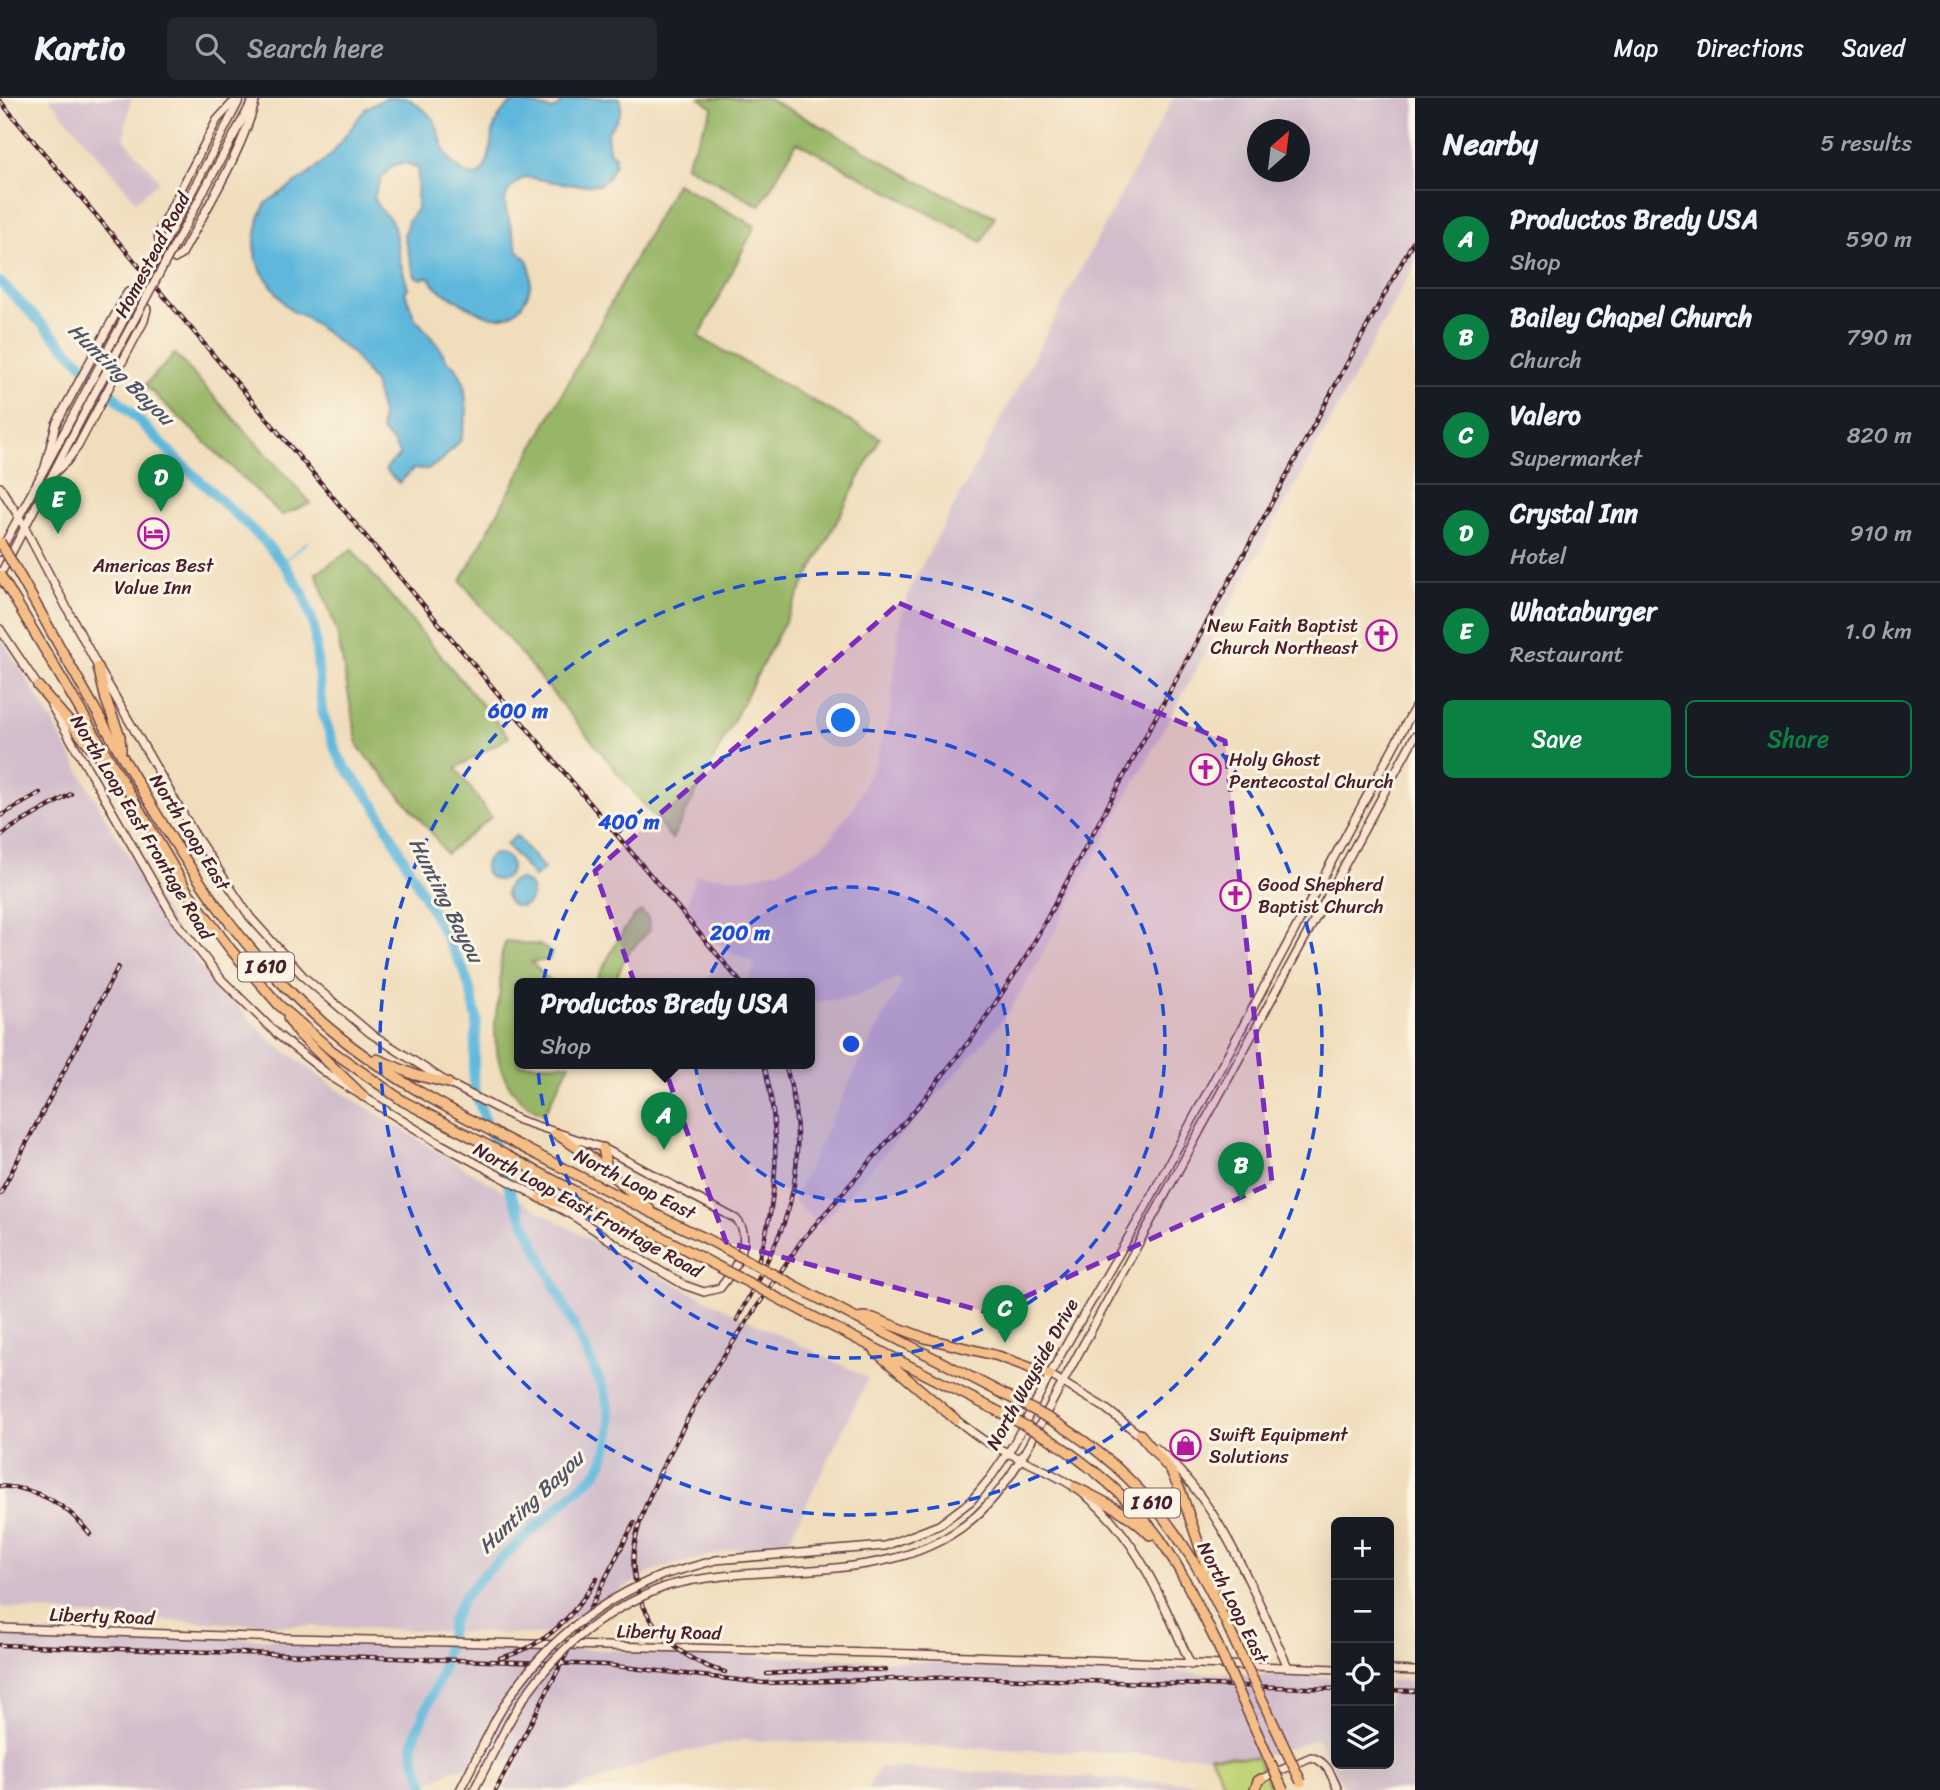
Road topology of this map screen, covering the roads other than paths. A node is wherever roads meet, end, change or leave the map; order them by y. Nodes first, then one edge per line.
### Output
1 (239, 98) edge
2 (255, 98) edge
3 (45, 467) junction
4 (54, 473) junction
5 (0, 487) edge
6 (19, 517) junction
7 (25, 528) junction
8 (0, 542) edge
9 (0, 552) edge
10 (0, 575) edge
11 (0, 629) edge
12 (98, 667) junction
13 (38, 686) junction
14 (1415, 707) edge
15 (1415, 736) edge
16 (122, 756) junction
17 (124, 786) junction
18 (279, 1004) junction
19 (359, 1051) junction
20 (448, 1083) junction
21 (363, 1096) junction
22 (555, 1133) junction
23 (603, 1148) junction
24 (613, 1175) junction
25 (540, 1198) junction
26 (659, 1217) junction
27 (633, 1222) junction
28 (854, 1316) junction
29 (867, 1345) junction
30 (1050, 1375) junction
31 (1063, 1382) junction
32 (955, 1419) joint
33 (1140, 1434) junction
34 (1009, 1452) junction
35 (1019, 1458) junction
36 (1075, 1488) junction
37 (1176, 1565) junction
38 (1220, 1607) junction
39 (0, 1628) edge
40 (1191, 1665) junction
41 (1287, 1667) junction
42 (1331, 1669) edge
43 (1394, 1671) edge
44 (1415, 1671) edge
45 (1261, 1779) joint
46 (1303, 1786) edge
47 (460, 1790) edge
48 (474, 1790) edge
49 (1255, 1790) edge
50 (1283, 1790) edge
51 (1338, 1790) edge

1 - 2 main road
1 - 3 main road, Homestead Road, bridge
2 - 4 main road, Homestead Road, bridge
3 - 4 main road
3 - 6 main road, Homestead Road
4 - 7 main road, Homestead Road
5 - 6 main road, North Loop East Frontage Road
6 - 7 main road, North Loop East Frontage Road
6 - 9 main road, Homestead Road
7 - 10 main road, Homestead Road
7 - 12 main road, North Loop East Frontage Road
8 - 16 highway, North Loop East / I 610, bridge
10 - 17 highway, North Loop East / I 610, bridge
11 - 13 main road, North Loop East Frontage Road
12 - 16 highway
12 - 20 main road, North Loop East Frontage Road
13 - 17 highway
13 - 21 main road, North Loop East Frontage Road
14 - 30 main road, North Wayside Drive
15 - 31 main road, North Wayside Drive
16 - 19 highway, North Loop East / I 610
17 - 18 highway, North Loop East / I 610
18 - 21 highway
18 - 27 highway, North Loop East / I 610
19 - 20 highway
19 - 26 highway, North Loop East / I 610
20 - 22 main road, North Loop East Frontage Road
21 - 25 main road, North Loop East Frontage Road
22 - 23 main road, North Loop East Frontage Road
22 - 24 highway
23 - 24 highway
23 - 25 main road, North Loop East Frontage Road
24 - 26 highway
25 - 27 highway
26 - 28 highway, North Loop East / I 610, bridge
27 - 29 highway, North Loop East / I 610, bridge
28 - 30 highway
28 - 38 highway, North Loop East / I 610, bridge
29 - 32 highway
29 - 37 highway, North Loop East / I 610, bridge
30 - 31 main road
30 - 34 main road, North Wayside Drive
31 - 33 main road
31 - 35 main road, North Wayside Drive
32 - 34 main road
33 - 38 highway
33 - 41 main road
34 - 35 main road
34 - 47 main road, North Wayside Drive, bridge
35 - 36 main road
35 - 48 main road, North Wayside Drive, bridge
36 - 37 highway
36 - 40 main road
37 - 50 highway, North Loop East / I 610, bridge
38 - 46 highway, North Loop East / I 610, bridge
39 - 40 main road, Liberty Road
40 - 41 main road, Liberty Road
41 - 42 main road, Liberty Road
43 - 44 main road
45 - 49 highway
45 - 51 main road

